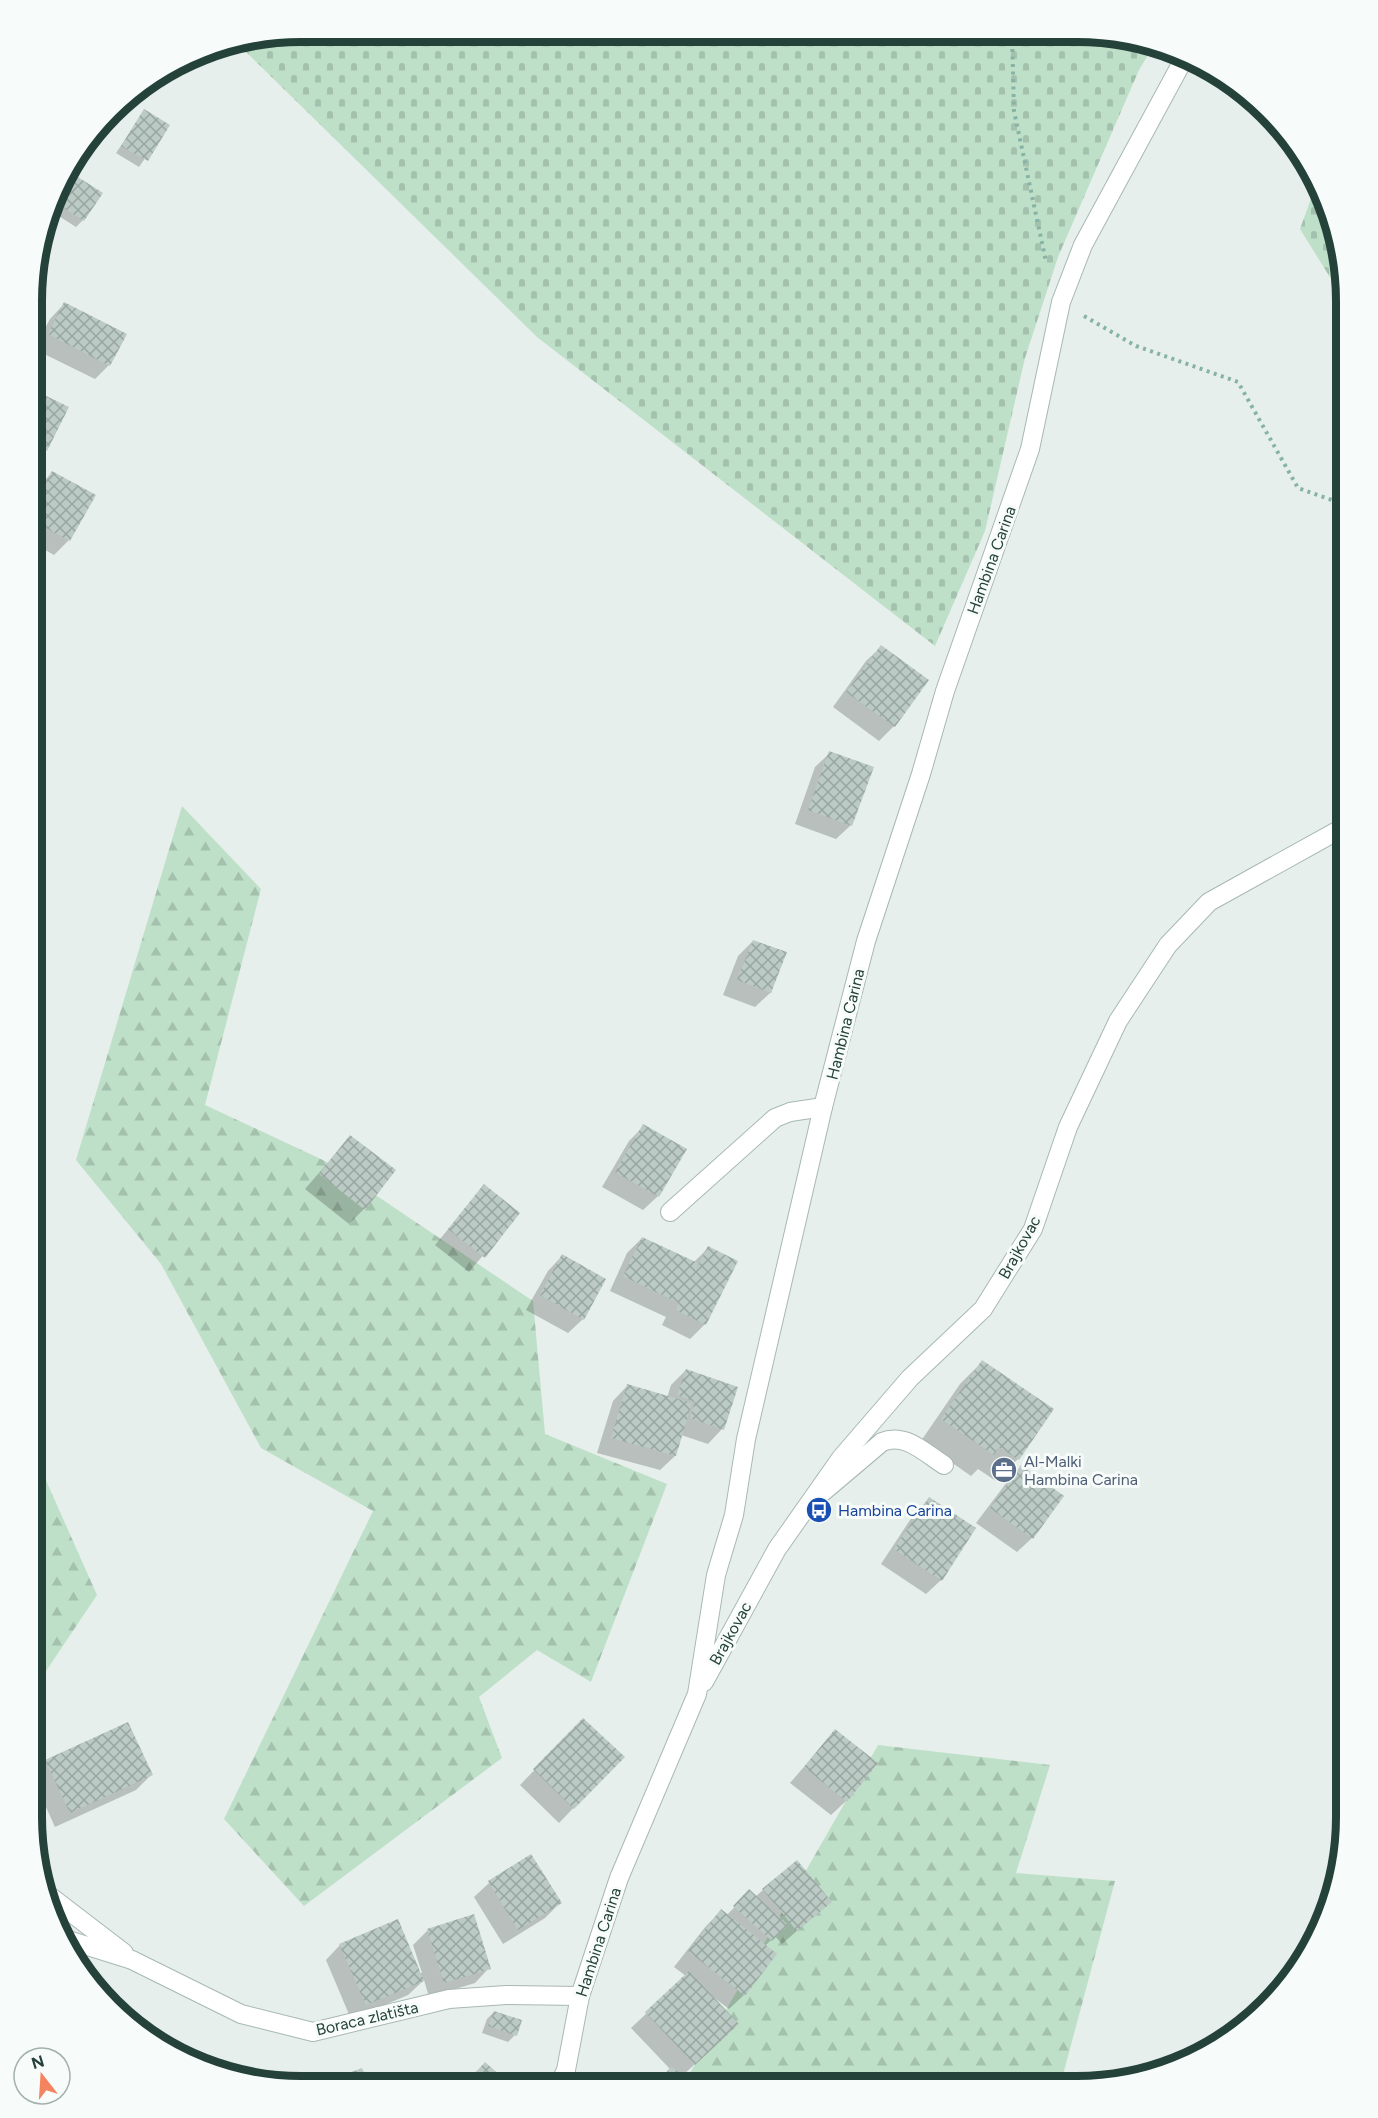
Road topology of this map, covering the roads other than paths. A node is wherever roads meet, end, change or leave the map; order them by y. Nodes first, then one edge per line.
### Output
1 (1181, 64) edge
2 (1336, 832) edge
3 (823, 1107) junction
4 (669, 1212) dead end
5 (944, 1465) dead end
6 (808, 1504) junction
7 (697, 1694) junction
8 (57, 1901) edge
9 (74, 1942) edge
10 (132, 1960) junction
11 (580, 1996) junction
12 (563, 2076) edge

1 - 3 street, Hambina Carina
2 - 6 street, Brajkovac
3 - 4 street
3 - 7 street, Hambina Carina
5 - 6 street
6 - 7 street, Brajkovac
7 - 11 street, Hambina Carina
8 - 10 street
9 - 10 street, Boraca zlatišta
10 - 11 street, Boraca zlatišta
11 - 12 street, Hambina Carina

